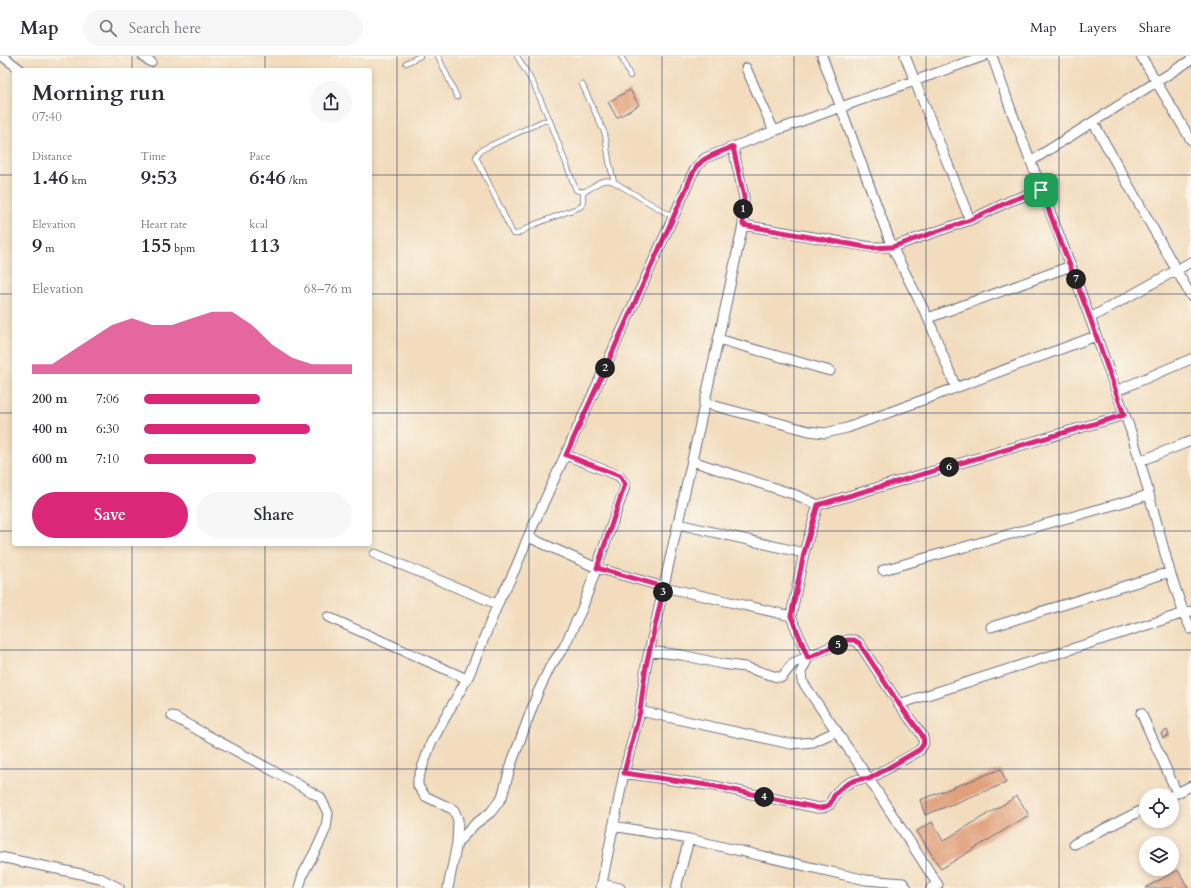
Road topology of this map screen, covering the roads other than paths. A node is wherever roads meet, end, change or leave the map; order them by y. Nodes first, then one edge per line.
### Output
1 (2, 56) edge
2 (143, 56) edge
3 (420, 56) edge
4 (438, 56) edge
5 (517, 56) edge
6 (622, 56) edge
7 (822, 56) edge
8 (905, 56) edge
9 (984, 56) edge
10 (992, 56) edge
11 (1141, 56) edge
12 (1191, 60) edge
13 (151, 62) dead end
14 (406, 63) dead end
15 (18, 68) edge
16 (746, 68) dead end
17 (630, 76) dead end
18 (915, 80) junction
19 (1156, 82) junction
20 (582, 84) dead end
21 (457, 97) dead end
22 (840, 107) junction
23 (550, 121) junction
24 (1093, 122) junction
25 (774, 131) junction
26 (1191, 140) edge
27 (733, 147) junction
28 (1031, 161) junction
29 (614, 182) junction
30 (1041, 190) junction
31 (583, 192) junction
32 (673, 218) junction
33 (970, 220) junction
34 (743, 225) junction
35 (892, 247) junction
36 (1191, 262) edge
37 (1070, 266) junction
38 (1176, 270) junction
39 (1191, 296) edge
40 (928, 318) junction
41 (1090, 318) junction
42 (1096, 336) junction
43 (718, 339) junction
44 (1191, 358) edge
45 (830, 371) dead end
46 (956, 388) junction
47 (1116, 391) junction
48 (704, 403) junction
49 (1124, 415) junction
50 (1191, 441) edge
51 (566, 455) junction
52 (692, 461) junction
53 (1140, 461) junction
54 (1149, 495) junction
55 (818, 505) junction
56 (678, 524) junction
57 (528, 537) junction
58 (804, 553) junction
59 (375, 554) dead end
60 (597, 568) junction
61 (883, 570) dead end
62 (1170, 572) junction
63 (664, 587) junction
64 (497, 604) junction
65 (1187, 613) edge
66 (791, 616) junction
67 (328, 617) dead end
68 (991, 627) dead end
69 (1191, 629) edge
70 (649, 651) junction
71 (808, 658) junction
72 (467, 679) junction
73 (899, 704) junction
74 (640, 711) junction
75 (1141, 713) dead end
76 (172, 716) dead end
77 (837, 731) junction
78 (624, 773) junction
79 (869, 779) junction
80 (1191, 786) edge
81 (1172, 788) edge
82 (1179, 792) edge
83 (1139, 812) edge
84 (613, 826) junction
85 (689, 839) junction
86 (457, 844) junction
87 (1074, 844) dead end
88 (0, 857) edge
89 (601, 886) edge
90 (119, 888) edge
91 (299, 888) edge
92 (448, 888) edge
93 (620, 888) edge
94 (676, 888) edge
95 (908, 888) edge
96 (931, 888) edge

1 - 15 street
2 - 13 street
3 - 14 lane
4 - 21 lane
5 - 23 lane
6 - 17 lane
7 - 22 street
8 - 18 street
9 - 18 street
10 - 28 street
11 - 19 street
12 - 19 street
16 - 25 street
18 - 22 street
18 - 33 street
19 - 24 street
19 - 26 street
20 - 29 lane
22 - 25 street
22 - 35 street
23 - 31 lane
23 - 31 lane
24 - 28 street
24 - 38 street
25 - 27 street
27 - 32 street
27 - 34 street
28 - 30 street
29 - 31 lane
29 - 32 lane
30 - 33 street
30 - 37 street
32 - 51 street
33 - 35 street
34 - 35 street
34 - 43 street
35 - 40 street
36 - 38 street
37 - 40 street
37 - 41 street
38 - 39 street
38 - 41 street
40 - 46 street
41 - 42 street
42 - 46 street
42 - 47 street
43 - 45 street
43 - 48 street
44 - 47 street
46 - 48 street
47 - 49 street
48 - 52 street
49 - 53 street
49 - 55 street
50 - 53 street
51 - 57 street
51 - 60 street
52 - 55 street
52 - 56 street
53 - 54 street
54 - 61 street
54 - 62 street
55 - 58 street
56 - 58 street
56 - 63 street
57 - 60 street
57 - 64 street
58 - 66 street
59 - 64 street
60 - 63 street
60 - 86 street
62 - 65 street
62 - 68 street
63 - 66 street
63 - 70 street
64 - 72 street
65 - 69 street
65 - 73 street
66 - 71 street
67 - 72 street
70 - 71 street
70 - 74 street
71 - 73 street
71 - 77 street
72 - 86 street
73 - 79 street
74 - 77 street
74 - 78 street
75 - 81 street
76 - 91 street
77 - 79 street
78 - 79 street
78 - 84 street
79 - 96 street
80 - 82 street
83 - 87 street
84 - 85 street
84 - 89 street
85 - 94 street
85 - 95 street
86 - 92 street
88 - 90 street
89 - 93 street

